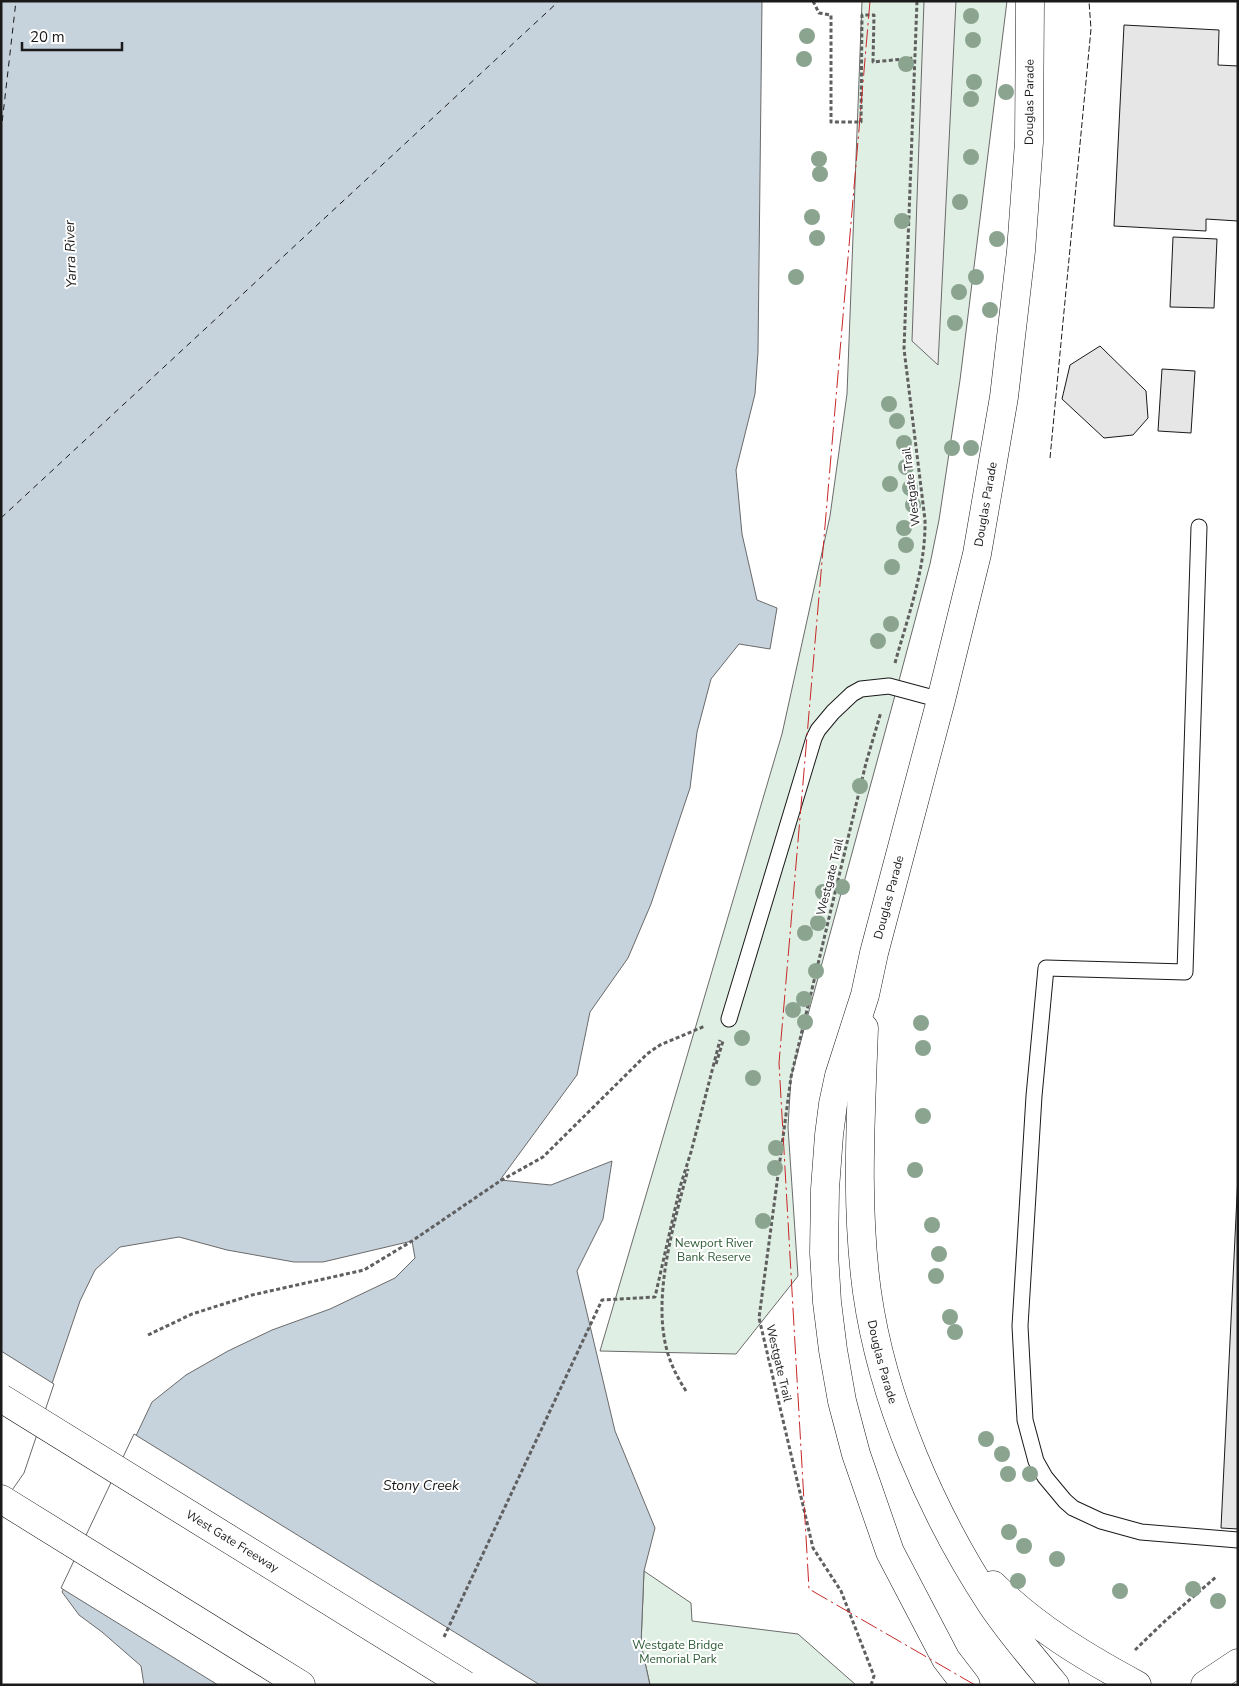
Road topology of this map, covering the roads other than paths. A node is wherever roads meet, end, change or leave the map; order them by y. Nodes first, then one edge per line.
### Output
1 (1030, 1) edge
2 (1199, 527) dead end
3 (941, 700) junction
4 (865, 995) junction
5 (729, 1019) road end
6 (1, 1398) edge
7 (1, 1499) edge
8 (949, 1531) junction
9 (1238, 1540) edge
10 (1238, 1664) edge
11 (301, 1685) edge
12 (465, 1685) edge
13 (966, 1685) edge
14 (1055, 1685) edge
15 (1137, 1685) edge
16 (1205, 1685) edge

1 - 3 main road, Douglas Parade
2 - 9 lane
3 - 4 main road, Douglas Parade
3 - 5 lane
4 - 8 main road, Douglas Parade
4 - 13 main road, Douglas Parade
6 - 12 main road, West Gate Freeway, bridge
7 - 11 main road
8 - 14 main road, Douglas Parade
8 - 15 main road
10 - 16 main road

